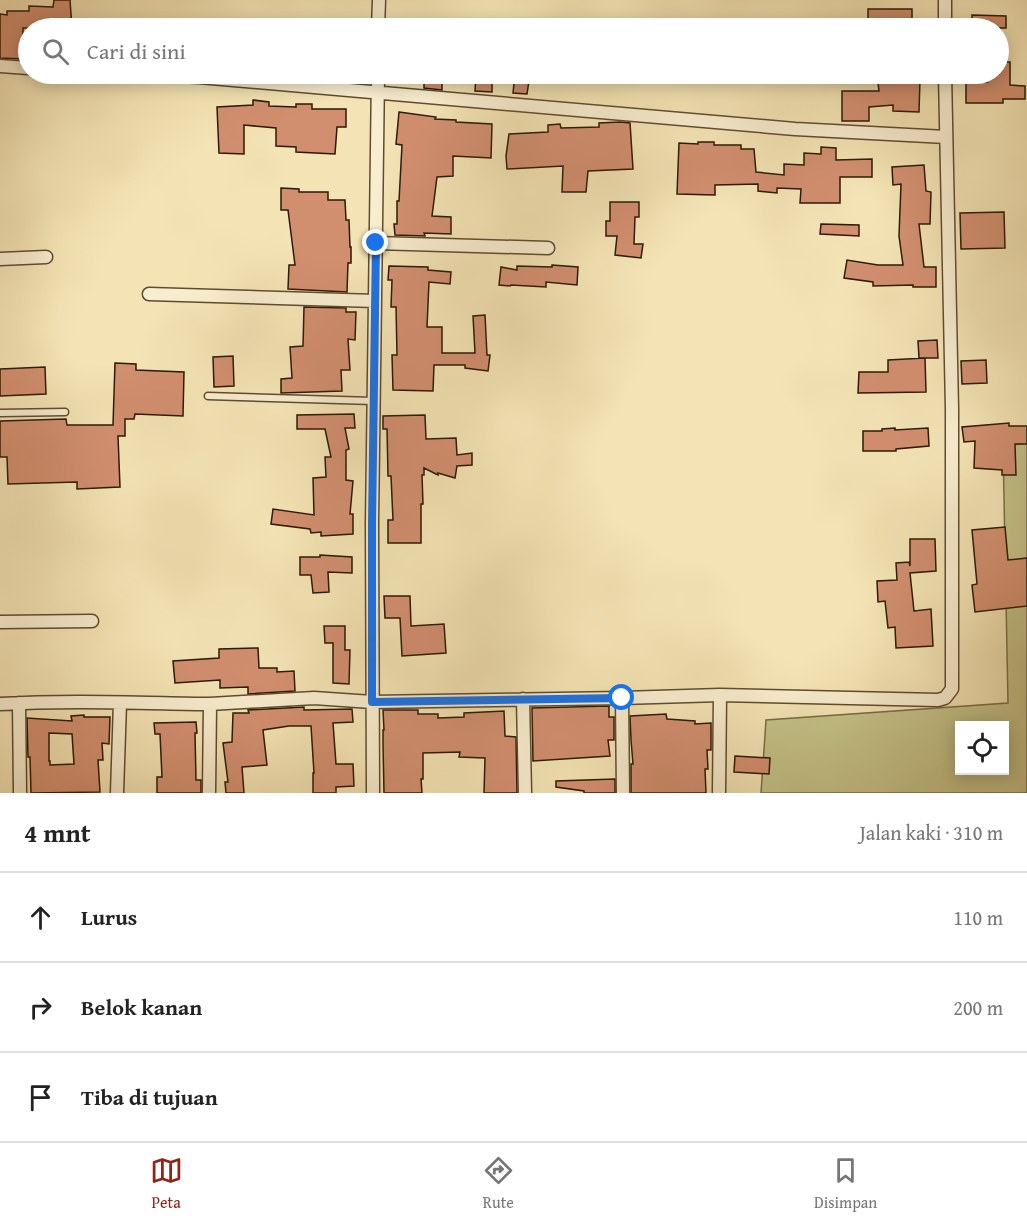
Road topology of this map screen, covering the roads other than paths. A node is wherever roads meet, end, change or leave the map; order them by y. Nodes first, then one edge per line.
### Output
1 (379, 0) edge
2 (945, 0) edge
3 (378, 18) edge
4 (945, 18) edge
5 (0, 66) edge
6 (18, 67) edge
7 (273, 84) edge
8 (378, 84) edge
9 (945, 84) edge
10 (378, 94) junction
11 (946, 137) junction
12 (376, 243) junction
13 (548, 248) dead end
14 (46, 257) dead end
15 (0, 259) edge
16 (149, 294) dead end
17 (375, 301) junction
18 (208, 396) dead end
19 (374, 401) junction
20 (65, 412) dead end
21 (0, 413) edge
22 (92, 621) dead end
23 (0, 622) edge
24 (720, 694) junction
25 (622, 698) junction
26 (523, 699) junction
27 (372, 702) junction
28 (19, 703) junction
29 (120, 703) junction
30 (0, 704) edge
31 (210, 704) junction
32 (20, 793) edge
33 (117, 793) edge
34 (209, 793) edge
35 (373, 793) edge
36 (525, 793) edge
37 (623, 793) edge
38 (719, 793) edge

1 - 3 street
2 - 4 street
5 - 6 street
7 - 10 street
8 - 10 street
9 - 11 street
10 - 11 street
10 - 12 street
11 - 24 street
12 - 13 street
12 - 17 street
14 - 15 street
16 - 17 street
17 - 19 street
18 - 19 lane
19 - 27 street
20 - 21 lane
22 - 23 street
24 - 25 street
24 - 38 street
25 - 26 street
25 - 37 street
26 - 27 street
26 - 36 street
27 - 31 street
27 - 35 street
28 - 29 street
28 - 30 street
28 - 32 street
29 - 31 street
29 - 33 street
31 - 34 street

